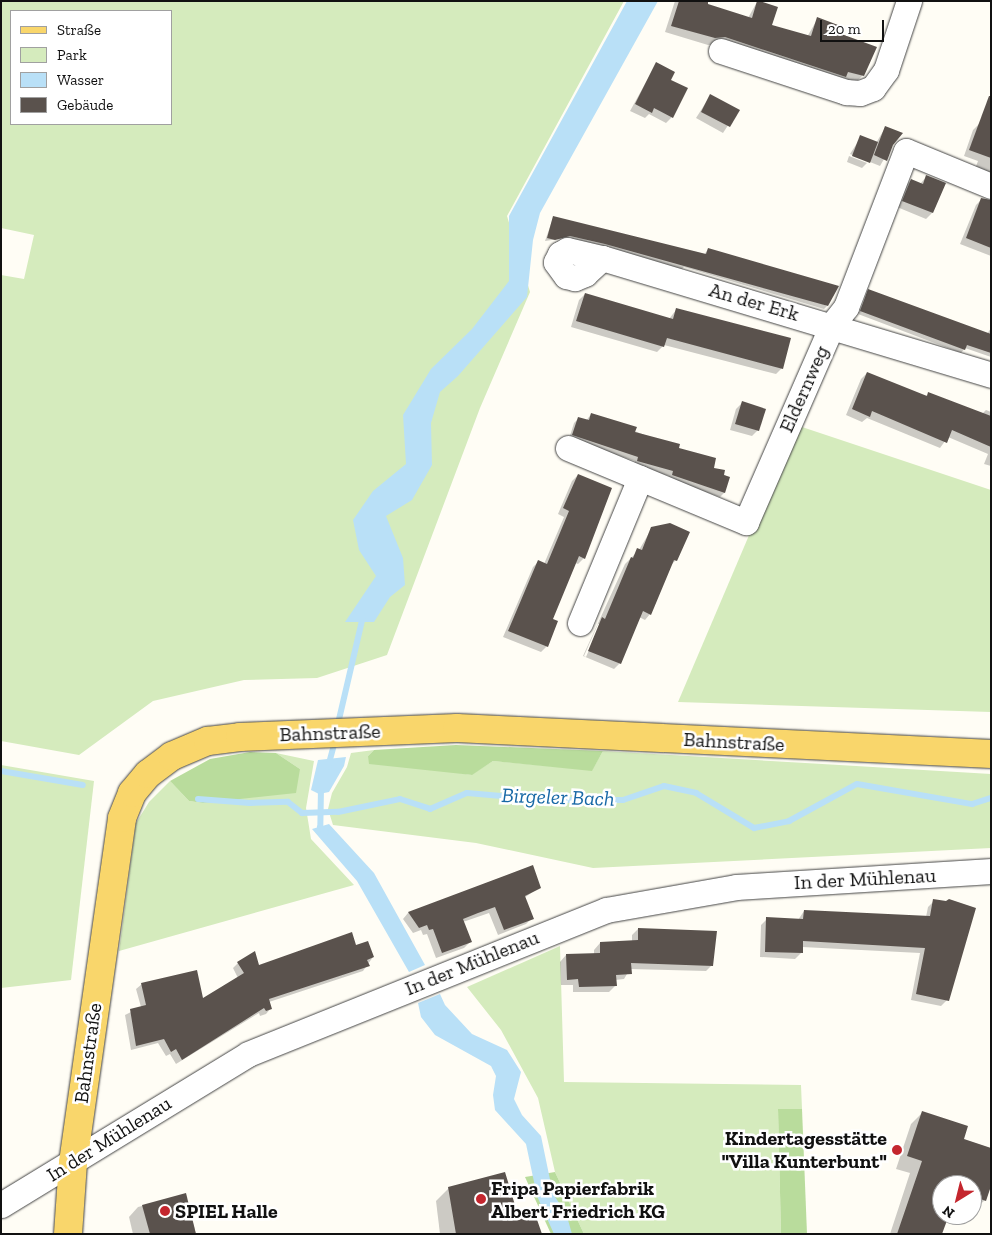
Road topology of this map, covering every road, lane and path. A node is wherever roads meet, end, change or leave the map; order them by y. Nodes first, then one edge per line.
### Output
1 (909, 1) edge
2 (721, 51) dead end
3 (991, 186) edge
4 (602, 258) dead end
5 (832, 325) junction
6 (991, 375) edge
7 (568, 448) dead end
8 (640, 478) junction
9 (580, 623) dead end
10 (991, 754) edge
11 (991, 871) edge
12 (73, 1163) junction
13 (1, 1205) edge
14 (68, 1234) edge

1 - 2 street
3 - 5 street, Eldernweg
4 - 5 street, An der Erk
5 - 6 street, An der Erk
5 - 8 street, Eldernweg
7 - 8 street, Eldernweg
8 - 9 street
10 - 12 main road, Bahnstraße
11 - 12 street, In der Mühlenau
12 - 13 street, In der Mühlenau
12 - 14 main road, Bahnstraße

